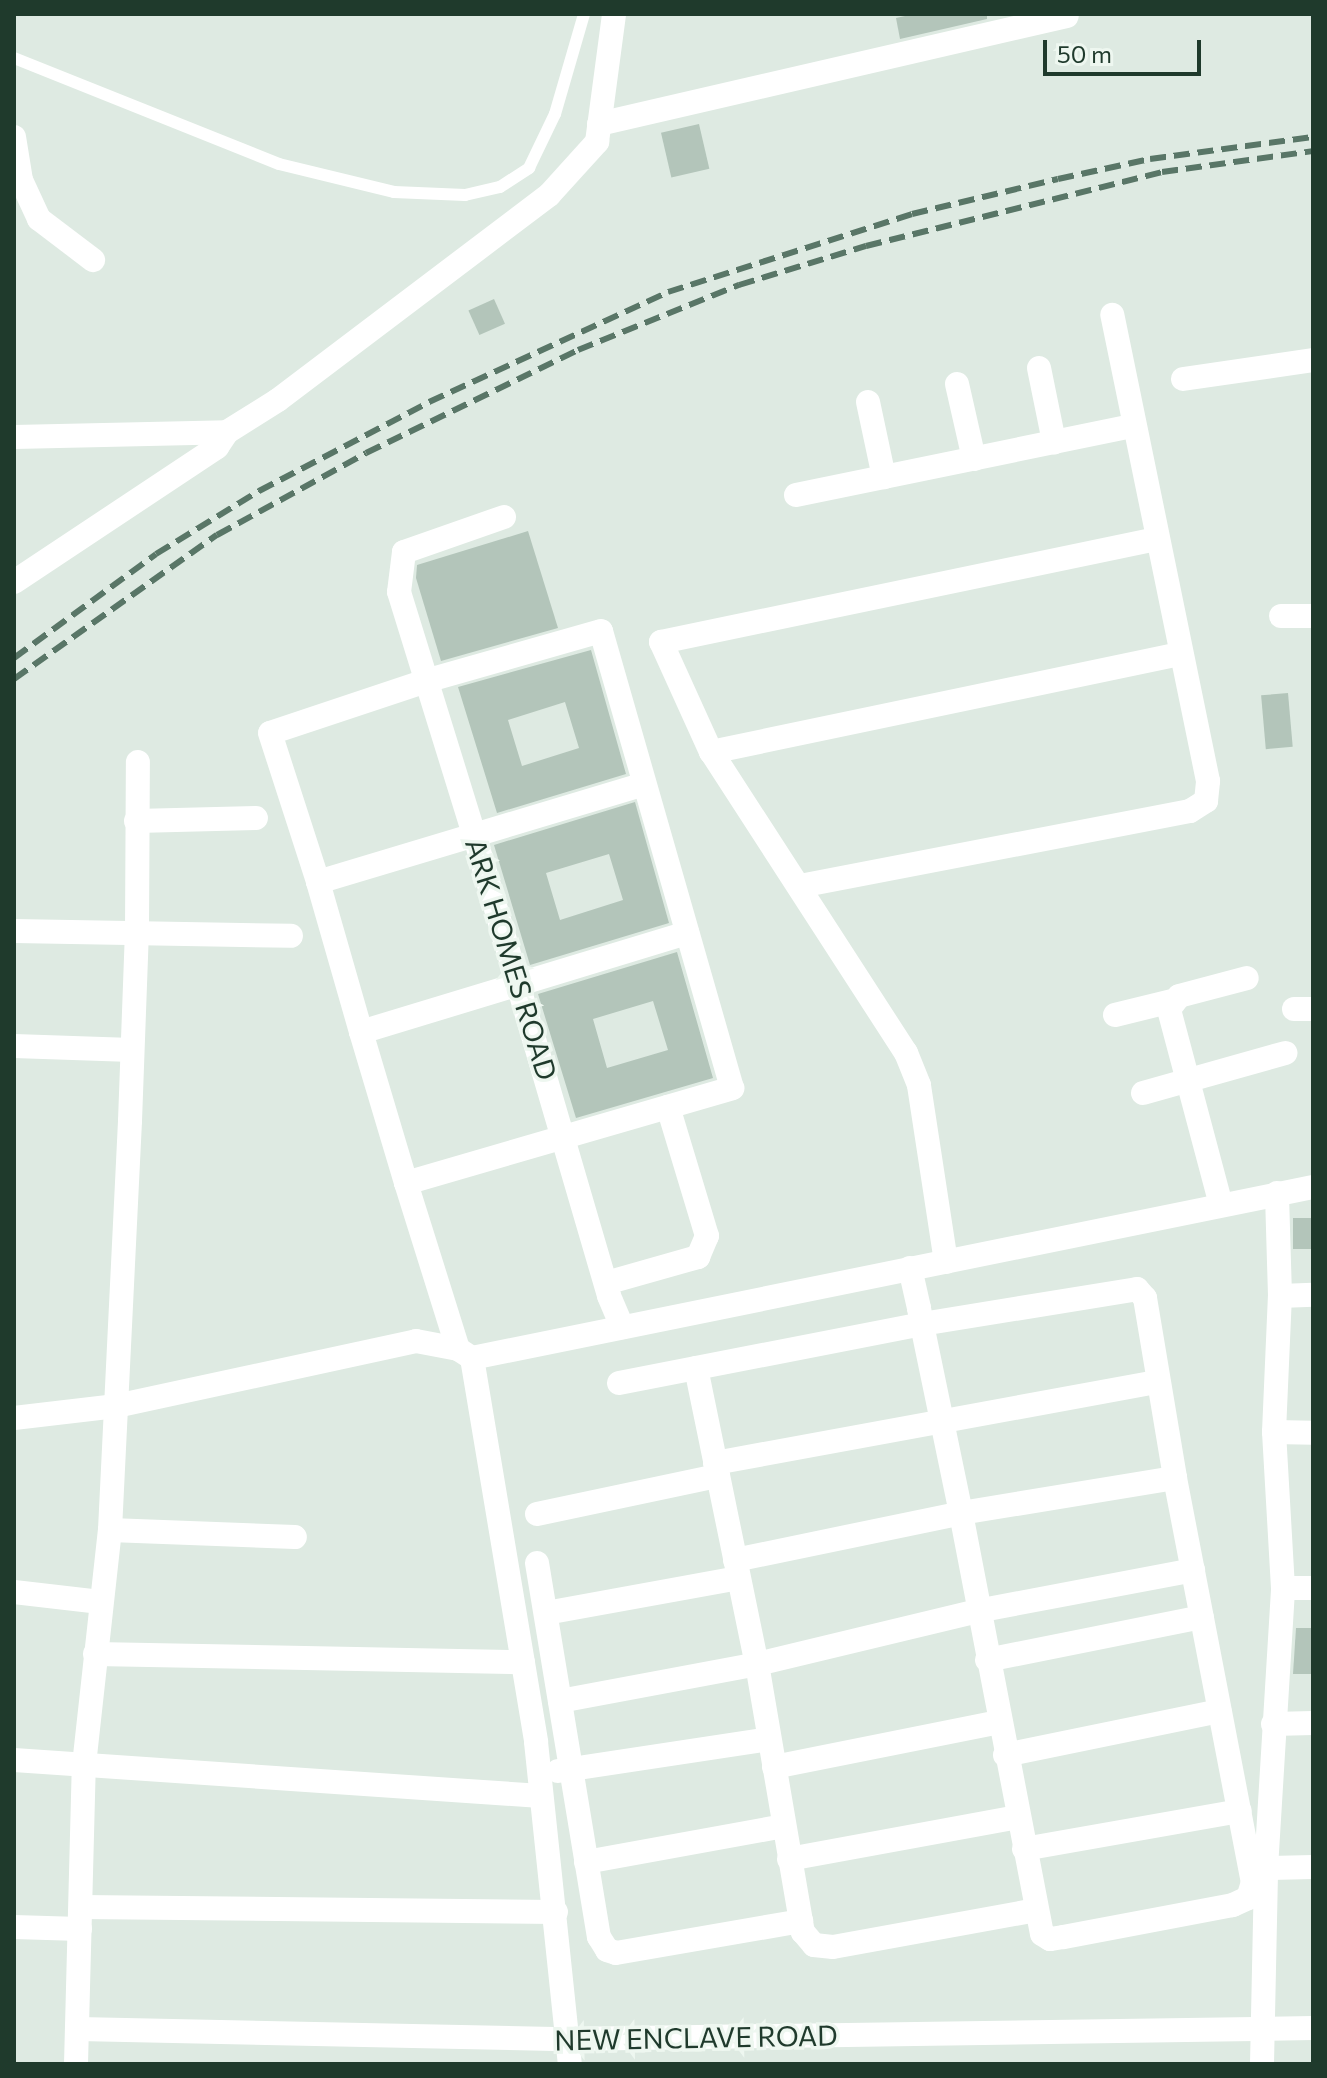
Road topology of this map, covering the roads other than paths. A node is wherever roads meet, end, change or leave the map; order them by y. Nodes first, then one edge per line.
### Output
1 (584, 14) edge
2 (614, 14) edge
3 (1067, 16) edge
4 (14, 58) edge
5 (599, 124) junction
6 (14, 137) edge
7 (93, 260) dead end
8 (1112, 315) dead end
9 (1313, 360) edge
10 (1039, 368) dead end
11 (1183, 379) dead end
12 (957, 384) dead end
13 (868, 402) dead end
14 (1132, 426) junction
15 (227, 432) junction
16 (14, 437) edge
17 (1054, 442) junction
18 (974, 459) junction
19 (884, 477) junction
20 (796, 495) dead end
21 (504, 517) dead end
22 (1156, 539) junction
23 (14, 582) edge
24 (1281, 616) dead end
25 (1313, 616) edge
26 (1181, 654) junction
27 (426, 681) junction
28 (711, 752) junction
29 (138, 762) dead end
30 (644, 784) junction
31 (256, 818) dead end
32 (136, 821) junction
33 (474, 834) junction
34 (318, 882) junction
35 (800, 886) junction
36 (14, 931) edge
37 (137, 931) junction
38 (687, 933) junction
39 (291, 936) dead end
40 (1247, 978) dead end
41 (518, 982) junction
42 (1172, 1001) junction
43 (1115, 1015) dead end
44 (361, 1032) junction
45 (14, 1046) edge
46 (132, 1050) junction
47 (1285, 1053) dead end
48 (1187, 1079) junction
49 (1143, 1093) dead end
50 (668, 1107) junction
51 (565, 1137) junction
52 (406, 1183) junction
53 (1313, 1187) edge
54 (1277, 1193) junction
55 (1221, 1205) junction
56 (946, 1262) junction
57 (910, 1268) junction
58 (606, 1283) junction
59 (1313, 1295) edge
60 (1280, 1296) junction
61 (922, 1324) junction
62 (622, 1327) junction
63 (465, 1354) junction
64 (696, 1368) junction
65 (1158, 1382) junction
66 (619, 1383) dead end
67 (116, 1406) junction
68 (14, 1418) edge
69 (942, 1420) junction
70 (1274, 1432) junction
71 (1313, 1433) edge
72 (716, 1470) junction
73 (1175, 1478) junction
74 (961, 1513) junction
75 (537, 1514) dead end
76 (110, 1530) junction
77 (295, 1537) dead end
78 (537, 1563) dead end
79 (737, 1569) junction
80 (1193, 1570) junction
81 (1283, 1588) junction
82 (1313, 1588) edge
83 (14, 1592) edge
84 (100, 1602) junction
85 (977, 1611) junction
86 (546, 1613) junction
87 (1202, 1617) junction
88 (95, 1654) junction
89 (987, 1660) junction
90 (523, 1662) junction
91 (757, 1664) junction
92 (560, 1701) junction
93 (1220, 1711) junction
94 (999, 1722) junction
95 (1313, 1723) edge
96 (1273, 1724) junction
97 (769, 1739) junction
98 (1005, 1755) junction
99 (14, 1760) edge
100 (84, 1765) junction
101 (774, 1767) junction
102 (571, 1769) junction
103 (540, 1785) junction
104 (1240, 1811) junction
105 (1017, 1817) junction
106 (784, 1826) junction
107 (1024, 1849) junction
108 (789, 1859) junction
109 (586, 1862) junction
110 (1313, 1867) edge
111 (1266, 1868) junction
112 (1036, 1910) junction
113 (556, 1912) junction
114 (81, 1918) junction
115 (801, 1921) junction
116 (14, 1927) edge
117 (1313, 2028) edge
118 (78, 2029) junction
119 (1265, 2030) junction
120 (567, 2039) junction
121 (76, 2064) edge
122 (570, 2064) edge
123 (1262, 2064) edge

1 - 4 lane
2 - 5 street
3 - 5 street
5 - 15 street
6 - 7 street
8 - 14 street
9 - 11 street
10 - 17 street
12 - 18 street
13 - 19 street
14 - 17 street
14 - 22 street
15 - 16 street
15 - 23 street
17 - 18 street
18 - 19 street
19 - 20 street
21 - 27 street, ARK HOMES ROAD
22 - 26 street
22 - 28 street
24 - 25 street
26 - 28 street
26 - 35 street
27 - 30 street
27 - 33 street, ARK HOMES ROAD
27 - 34 street
28 - 35 street
29 - 32 street
30 - 33 street
30 - 38 street
31 - 32 street
32 - 37 street
33 - 34 street
33 - 41 street, ARK HOMES ROAD
34 - 44 street
35 - 56 street
36 - 37 street
37 - 39 street
37 - 46 street
38 - 41 street
38 - 50 street
40 - 42 street
41 - 44 street
41 - 51 street, ARK HOMES ROAD
42 - 43 street
42 - 48 street
44 - 52 street
45 - 46 street
46 - 67 street
47 - 48 street
48 - 49 street
48 - 55 street
50 - 51 street
50 - 58 street
51 - 52 street
51 - 58 street, ARK HOMES ROAD
52 - 63 street
53 - 54 street
54 - 55 street
54 - 60 street
55 - 56 street
56 - 57 street
57 - 61 street
57 - 62 street
58 - 62 street, ARK HOMES ROAD
59 - 60 street
60 - 70 street
61 - 64 street
61 - 65 street
61 - 69 street
62 - 63 street
63 - 67 street
63 - 90 street
64 - 66 street
64 - 72 street
65 - 69 street
65 - 73 street
67 - 68 street
67 - 76 street
69 - 72 street
69 - 74 street
70 - 71 street
70 - 81 street
72 - 75 street
72 - 79 street
73 - 74 street
73 - 80 street
74 - 79 street
74 - 85 street
76 - 77 street
76 - 84 street
78 - 86 street
79 - 86 street
79 - 91 street
80 - 85 street
80 - 87 street
81 - 82 street
81 - 96 street
83 - 84 street
84 - 88 street
85 - 89 street
85 - 91 street
86 - 92 street
87 - 89 street
87 - 93 street
88 - 90 street
88 - 100 street
89 - 94 street
90 - 103 street
91 - 92 street
91 - 97 street
92 - 102 street
93 - 98 street
93 - 104 street
94 - 98 street
94 - 101 street
95 - 96 street
96 - 111 street
97 - 101 street
97 - 102 street
98 - 105 street
99 - 100 street
100 - 103 street
100 - 114 street
101 - 106 street
102 - 103 street
102 - 109 street
103 - 113 street
104 - 107 street
104 - 112 street
105 - 107 street
105 - 108 street
106 - 108 street
106 - 109 street
107 - 112 street
108 - 115 street
109 - 115 street
110 - 111 street
111 - 119 street
112 - 115 street
113 - 114 street
113 - 120 street
114 - 116 street
114 - 118 street
117 - 119 street, NEW ENCLAVE ROAD
118 - 120 street, NEW ENCLAVE ROAD
118 - 121 street
119 - 120 street, NEW ENCLAVE ROAD
119 - 123 street
120 - 122 street

